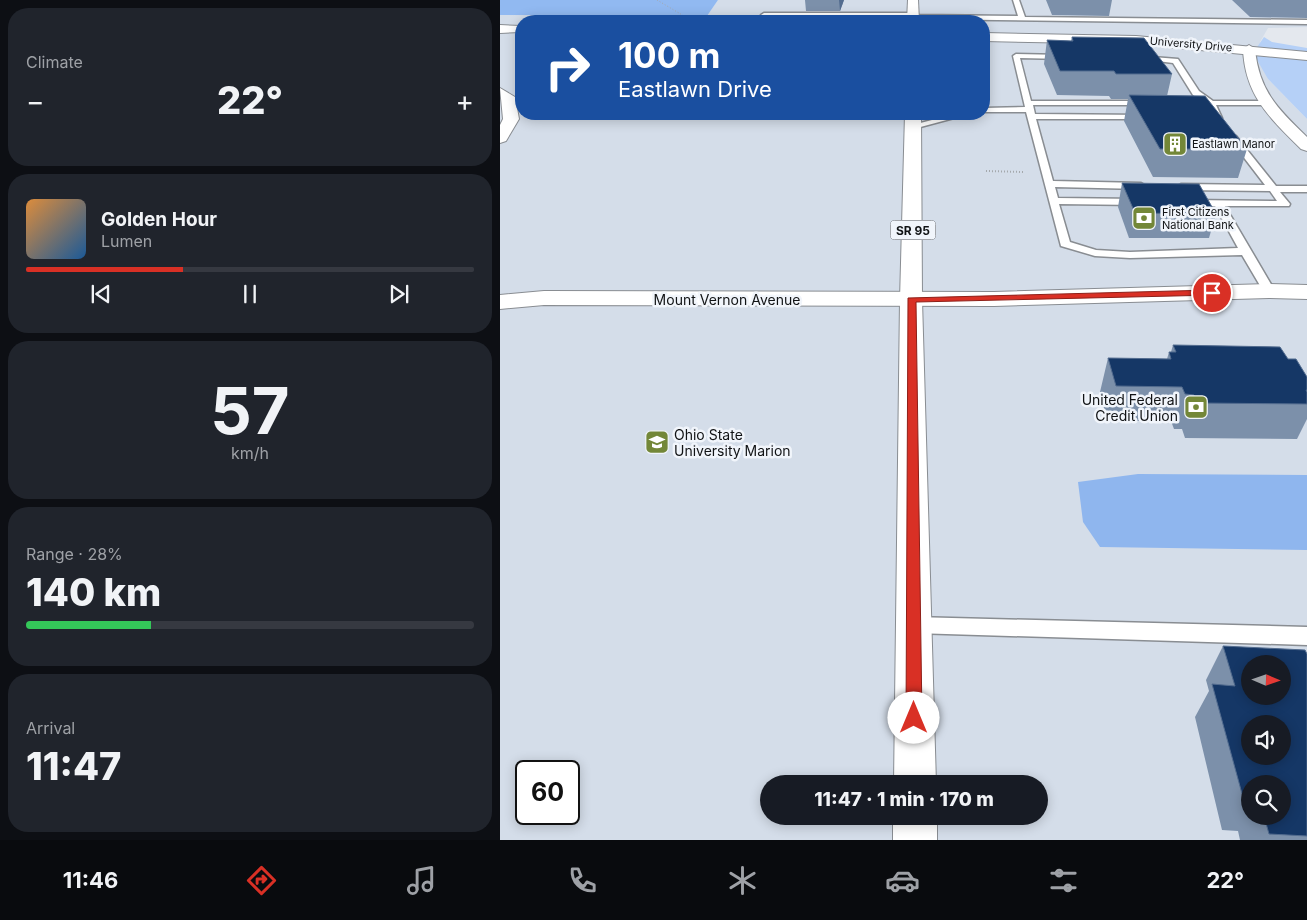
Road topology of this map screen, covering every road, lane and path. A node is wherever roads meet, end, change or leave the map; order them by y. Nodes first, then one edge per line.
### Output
1 (657, 0) edge
2 (913, 0) edge
3 (1016, 0) edge
4 (764, 14) dead end
5 (682, 15) edge
6 (801, 15) edge
7 (913, 15) edge
8 (990, 18) edge
9 (1022, 18) junction
10 (1307, 22) edge
11 (500, 29) edge
12 (515, 30) edge
13 (990, 37) edge
14 (1136, 40) junction
15 (1249, 50) junction
16 (1307, 56) edge
17 (1073, 57) edge
18 (1130, 57) edge
19 (1160, 60) junction
20 (500, 92) edge
21 (1153, 103) edge
22 (1192, 103) edge
23 (1211, 103) junction
24 (1266, 103) junction
25 (1029, 109) junction
26 (990, 110) edge
27 (1152, 117) edge
28 (913, 120) edge
29 (1224, 126) edge
30 (1230, 134) edge
31 (500, 138) edge
32 (1307, 146) edge
33 (1049, 184) junction
34 (1155, 186) edge
35 (1175, 187) edge
36 (1273, 188) junction
37 (1307, 189) edge
38 (1054, 201) junction
39 (1152, 202) edge
40 (1180, 202) edge
41 (1218, 203) junction
42 (1246, 251) junction
43 (500, 287) edge
44 (1269, 291) junction
45 (1307, 292) edge
46 (544, 298) junction
47 (912, 300) junction
48 (500, 302) edge
49 (914, 625) junction
50 (1307, 636) edge
51 (914, 775) edge
52 (915, 825) edge
53 (915, 840) edge

1 - 5 path
2 - 7 street
3 - 9 lane
4 - 6 lane
8 - 9 lane
9 - 10 lane
11 - 12 street
13 - 14 street, University Drive
14 - 15 street, University Drive
14 - 19 lane
15 - 16 street, University Drive
15 - 24 street
17 - 25 lane
18 - 19 lane
19 - 23 lane
20 - 31 street
21 - 25 lane
22 - 23 lane
23 - 24 lane
23 - 29 lane
24 - 32 street
25 - 26 lane
25 - 27 lane
25 - 33 lane
28 - 47 street, SR 95
30 - 36 lane
33 - 34 lane
33 - 38 lane
35 - 36 lane
36 - 37 lane
36 - 41 lane
38 - 39 lane
38 - 42 lane
40 - 41 lane
41 - 42 lane
42 - 44 lane
43 - 46 street, Mount Vernon Avenue
44 - 45 street, Mount Vernon Avenue
44 - 47 street, Mount Vernon Avenue
46 - 47 street, Mount Vernon Avenue
46 - 48 street, Mount Vernon Avenue
47 - 49 street, SR 95
49 - 50 lane
49 - 51 street, SR 95
52 - 53 street

